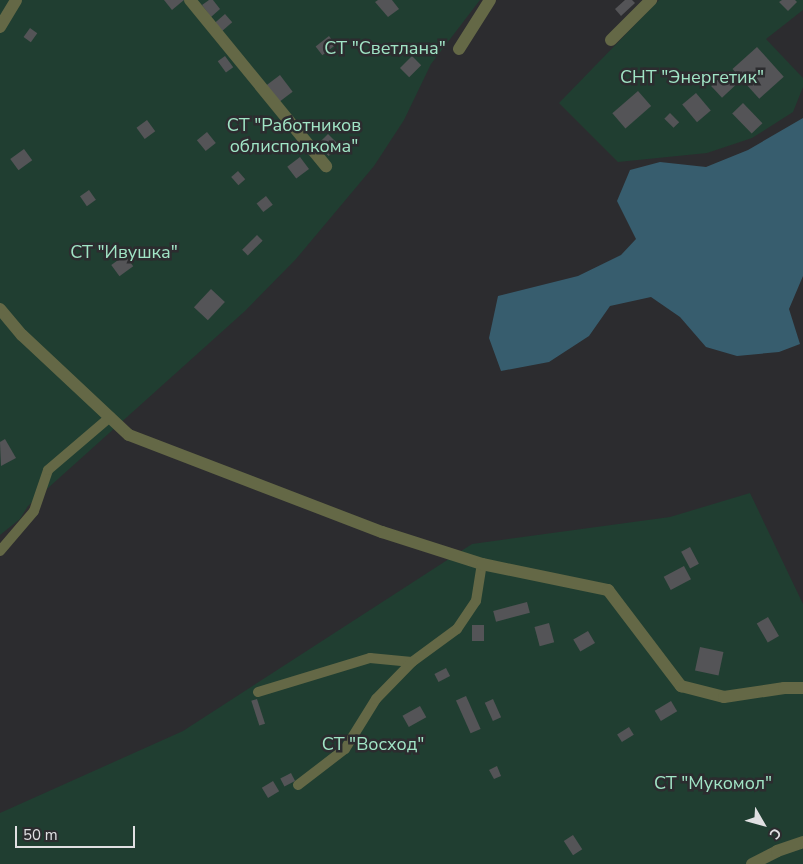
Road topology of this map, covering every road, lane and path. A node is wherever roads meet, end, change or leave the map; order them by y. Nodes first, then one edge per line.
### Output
1 (16, 0) edge
2 (190, 0) edge
3 (490, 0) edge
4 (651, 0) edge
5 (0, 27) edge
6 (611, 40) dead end
7 (459, 49) dead end
8 (326, 166) dead end
9 (0, 309) edge
10 (110, 417) junction
11 (0, 551) edge
12 (482, 564) junction
13 (412, 662) junction
14 (803, 688) edge
15 (258, 692) dead end
16 (298, 785) dead end
17 (803, 842) edge
18 (752, 864) edge

1 - 5 street
2 - 8 street
3 - 7 street
4 - 6 street
9 - 10 street
10 - 11 lane
10 - 12 street
12 - 13 lane
12 - 14 street
13 - 15 lane
13 - 16 lane
17 - 18 street

